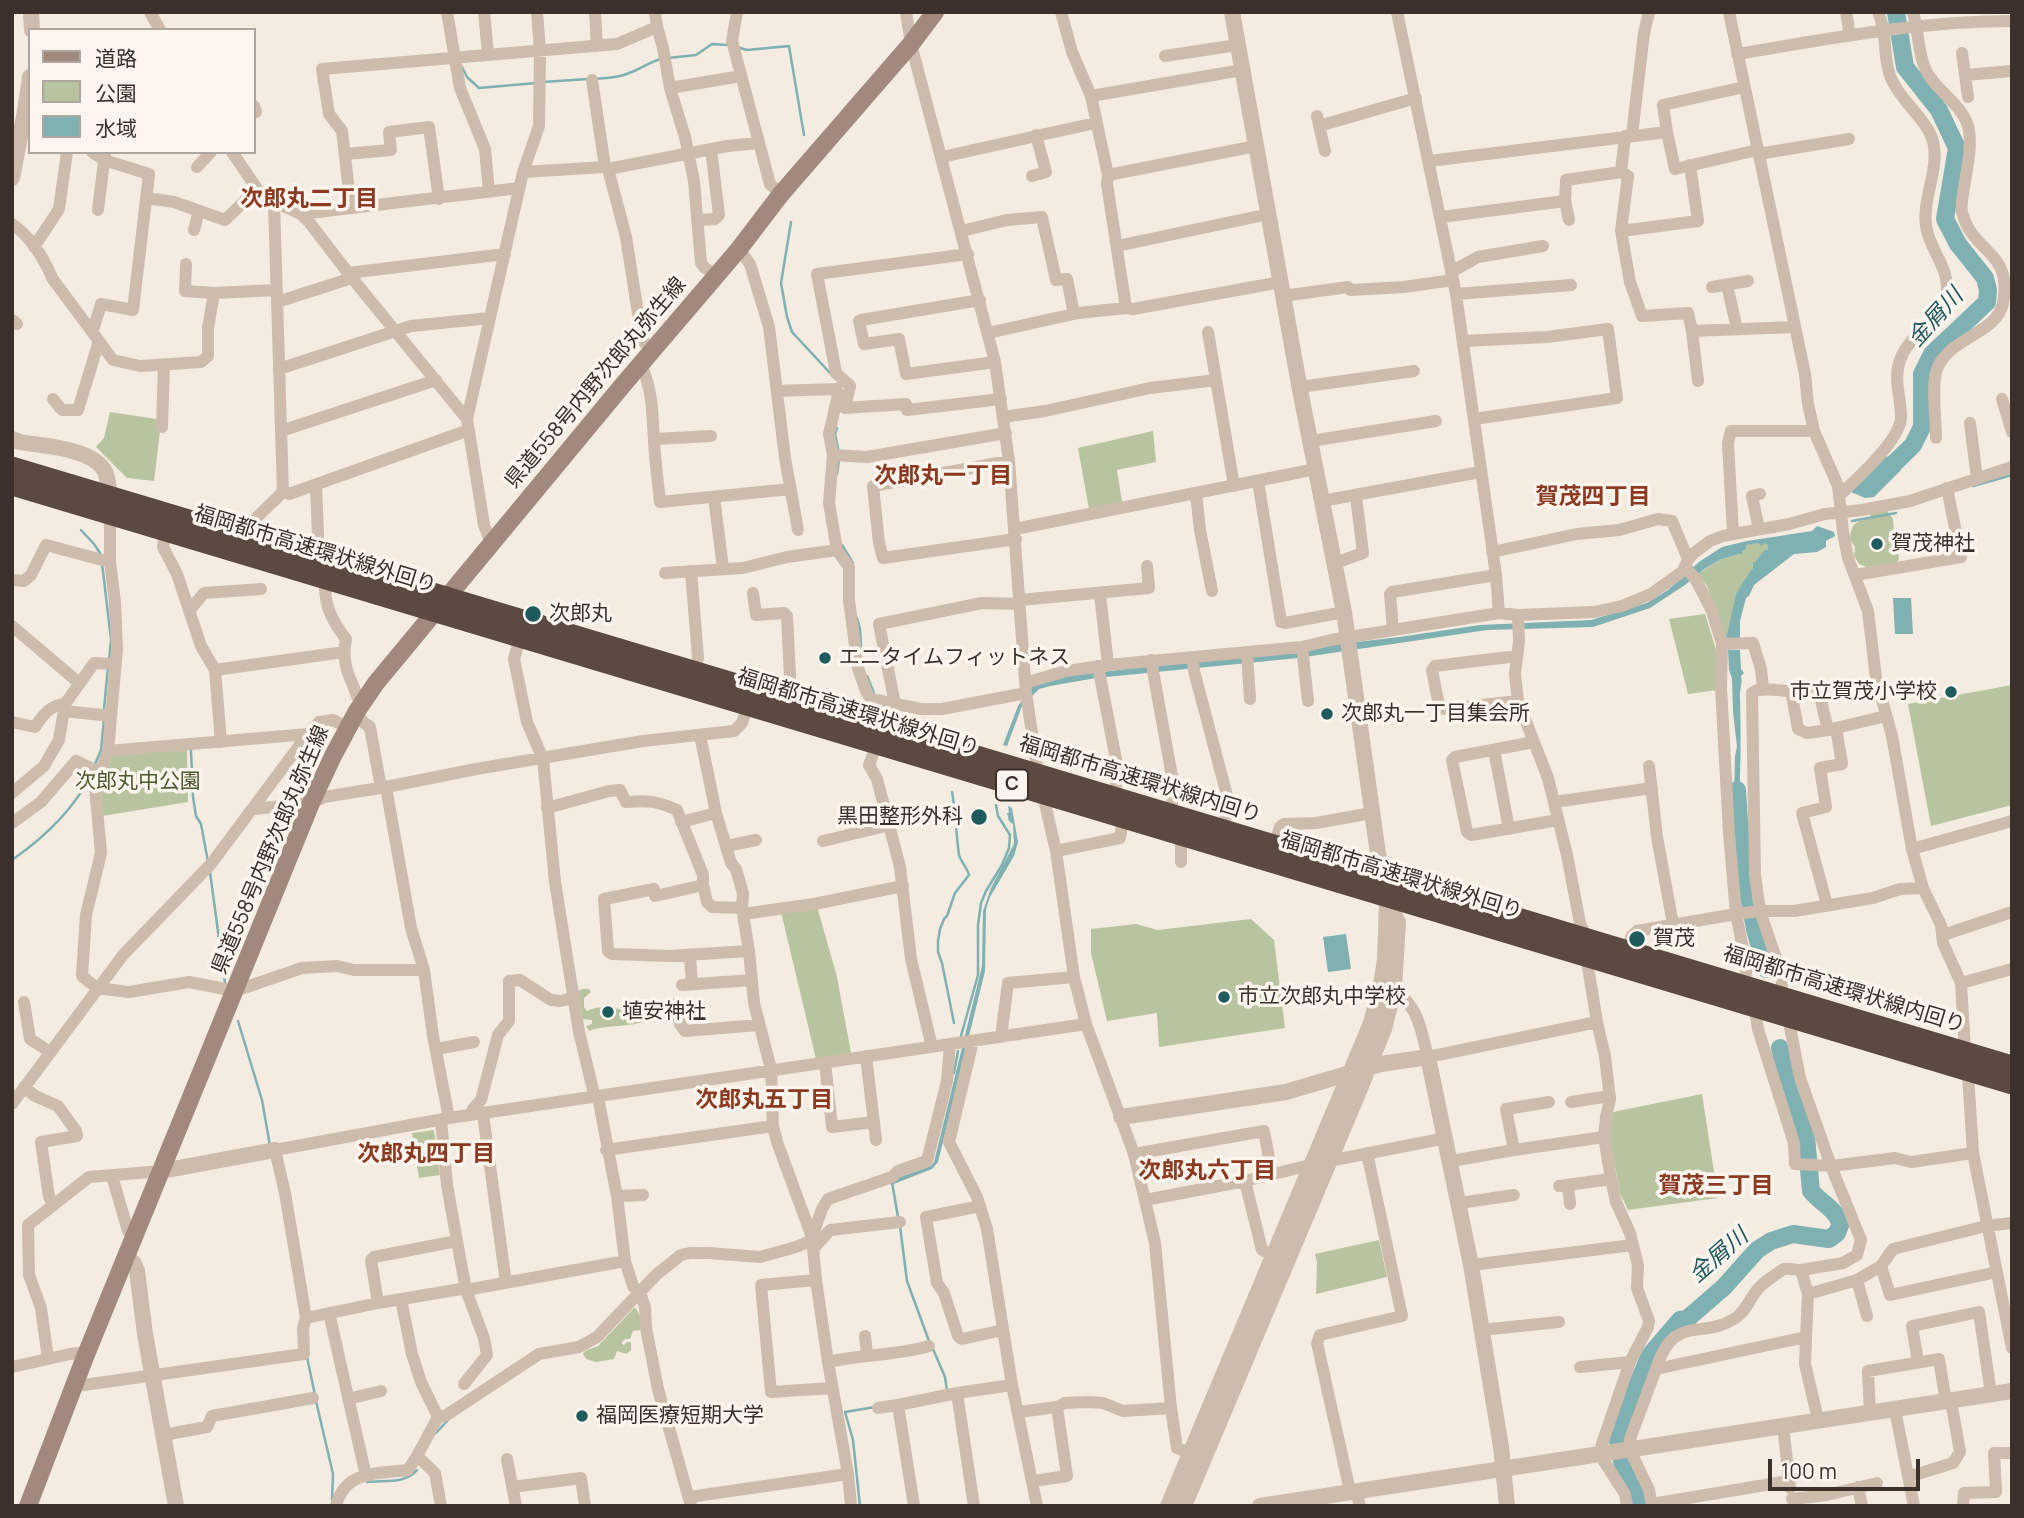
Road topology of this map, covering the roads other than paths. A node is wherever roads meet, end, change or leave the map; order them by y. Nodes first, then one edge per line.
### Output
1 (150, 12) edge
2 (447, 12) edge
3 (484, 12) edge
4 (537, 12) edge
5 (594, 12) edge
6 (655, 12) edge
7 (737, 12) edge
8 (906, 12) edge
9 (935, 12) edge
10 (1061, 12) edge
11 (1231, 12) edge
12 (1397, 12) edge
13 (1649, 12) edge
14 (1729, 12) edge
15 (1846, 12) edge
16 (1878, 12) edge
17 (1913, 12) edge
18 (2012, 21) edge
19 (1917, 26) junction
20 (657, 27) junction
21 (159, 28) edge
22 (1884, 31) junction
23 (1850, 35) junction
24 (911, 44) junction
25 (1237, 45) junction
26 (597, 46) junction
27 (540, 50) junction
28 (1962, 53) dead end
29 (488, 54) junction
30 (1737, 54) junction
31 (458, 56) junction
32 (1165, 56) dead end
33 (1242, 70) junction
34 (2012, 71) edge
35 (1965, 75) junction
36 (741, 76) junction
37 (592, 80) dead end
38 (1744, 87) junction
39 (670, 88) junction
40 (1091, 96) junction
41 (1968, 97) dead end
42 (1416, 98) junction
43 (28, 113) edge
44 (1095, 123) junction
45 (1667, 132) junction
46 (1036, 135) junction
47 (1629, 136) junction
48 (1849, 139) dead end
49 (759, 142) junction
50 (1256, 146) junction
51 (711, 149) junction
52 (1325, 151) dead end
53 (1758, 152) junction
54 (688, 153) junction
55 (67, 154) edge
56 (209, 154) edge
57 (233, 154) edge
58 (345, 154) junction
59 (105, 156) edge
60 (942, 157) junction
61 (1429, 161) junction
62 (1690, 165) junction
63 (197, 167) dead end
64 (607, 168) junction
65 (523, 172) junction
66 (1621, 172) junction
67 (1108, 175) junction
68 (1032, 176) dead end
69 (12, 178) edge
70 (519, 188) junction
71 (257, 189) junction
72 (489, 192) junction
73 (781, 194) junction
74 (146, 198) junction
75 (439, 199) junction
76 (1565, 201) junction
77 (274, 203) junction
78 (351, 208) junction
79 (98, 210) dead end
80 (198, 211) junction
81 (301, 214) junction
82 (1269, 214) junction
83 (1441, 217) junction
84 (697, 220) junction
85 (1569, 220) dead end
86 (12, 224) edge
87 (194, 230) dead end
88 (962, 231) junction
89 (1621, 231) junction
90 (1117, 246) junction
91 (1543, 246) dead end
92 (34, 247) junction
93 (739, 249) junction
94 (505, 254) junction
95 (968, 254) junction
96 (186, 264) dead end
97 (715, 275) junction
98 (350, 276) junction
99 (1452, 276) junction
100 (1748, 281) dead end
101 (1571, 285) dead end
102 (1727, 285) junction
103 (1712, 287) dead end
104 (1282, 289) junction
105 (214, 293) junction
106 (1456, 294) junction
107 (277, 296) junction
108 (980, 300) junction
109 (1126, 307) junction
110 (1074, 314) junction
111 (489, 318) junction
112 (1795, 327) junction
113 (1737, 329) junction
114 (394, 330) junction
115 (1692, 331) junction
116 (1208, 332) dead end
117 (988, 333) junction
118 (95, 336) junction
119 (1463, 341) junction
120 (646, 357) junction
121 (995, 362) junction
122 (164, 365) junction
123 (279, 369) junction
124 (1414, 371) dead end
125 (436, 380) junction
126 (1216, 380) junction
127 (1698, 381) dead end
128 (1300, 387) junction
129 (777, 391) junction
130 (53, 399) dead end
131 (1001, 399) junction
132 (2002, 399) dead end
133 (1003, 417) junction
134 (1474, 419) junction
135 (1436, 421) dead end
136 (1970, 423) dead end
137 (468, 424) junction
138 (162, 427) dead end
139 (1814, 430) junction
140 (281, 431) junction
141 (2012, 432) edge
142 (1006, 433) junction
143 (711, 436) dead end
144 (1936, 438) dead end
145 (12, 439) edge
146 (654, 439) junction
147 (1311, 441) junction
148 (838, 456) junction
149 (1009, 461) junction
150 (12, 467) edge
151 (2012, 467) edge
152 (1316, 469) junction
153 (1480, 472) junction
154 (1976, 479) junction
155 (1258, 481) junction
156 (12, 485) edge
157 (316, 485) junction
158 (1234, 486) junction
159 (1730, 488) junction
160 (1947, 488) junction
161 (791, 489) junction
162 (283, 492) junction
163 (1196, 494) junction
164 (1840, 495) junction
165 (1356, 496) junction
166 (714, 497) junction
167 (1322, 501) junction
168 (1841, 512) junction
169 (110, 516) joint
170 (1759, 529) junction
171 (798, 530) dead end
172 (165, 533) dead end
173 (1733, 533) junction
174 (1015, 534) junction
175 (250, 536) dead end
176 (491, 544) junction
177 (837, 550) junction
178 (1492, 552) junction
179 (316, 554) dead end
180 (110, 562) junction
181 (1335, 563) junction
182 (1687, 563) junction
183 (1147, 566) dead end
184 (723, 568) junction
185 (691, 571) junction
186 (665, 573) dead end
187 (1496, 575) junction
188 (1855, 575) junction
189 (12, 580) edge
190 (325, 582) dead end
191 (261, 589) dead end
192 (1212, 591) dead end
193 (753, 593) dead end
194 (1100, 594) junction
195 (1020, 602) junction
196 (189, 611) junction
197 (1344, 612) junction
198 (1499, 613) junction
199 (1518, 615) junction
200 (12, 626) edge
201 (1393, 630) junction
202 (1348, 637) junction
203 (520, 638) dead end
204 (1722, 644) junction
205 (1302, 647) junction
206 (344, 652) junction
207 (1247, 653) junction
208 (1517, 656) junction
209 (1193, 658) junction
210 (1151, 660) junction
211 (109, 664) junction
212 (215, 670) junction
213 (695, 670) dead end
214 (1102, 670) junction
215 (79, 682) junction
216 (1026, 688) junction
217 (1763, 689) junction
218 (1789, 691) junction
219 (786, 698) dead end
220 (1250, 699) dead end
221 (880, 701) junction
222 (1308, 701) dead end
223 (1518, 701) junction
224 (895, 704) junction
225 (747, 706) dead end
226 (64, 707) junction
227 (355, 714) junction
228 (105, 716) junction
229 (1886, 716) junction
230 (865, 721) dead end
231 (12, 722) edge
232 (1832, 729) junction
233 (308, 734) junction
234 (700, 735) junction
235 (221, 742) junction
236 (1534, 742) junction
237 (876, 746) dead end
238 (1494, 750) junction
239 (108, 751) junction
240 (543, 759) junction
241 (1648, 766) dead end
242 (94, 769) junction
243 (383, 788) junction
244 (1652, 788) junction
245 (12, 793) edge
246 (1113, 795) dead end
247 (1554, 802) junction
248 (311, 803) junction
249 (254, 808) junction
250 (547, 808) junction
251 (1169, 812) dead end
252 (716, 813) junction
253 (1372, 813) junction
254 (1123, 820) dead end
255 (1558, 820) junction
256 (2012, 821) edge
257 (681, 822) junction
258 (12, 823) edge
259 (890, 825) junction
260 (1223, 827) dead end
261 (1509, 829) junction
262 (1181, 839) dead end
263 (756, 840) dead end
264 (823, 841) dead end
265 (1275, 843) dead end
266 (726, 846) junction
267 (1913, 849) junction
268 (1055, 851) junction
269 (1181, 862) dead end
270 (703, 884) junction
271 (903, 886) junction
272 (1923, 888) junction
273 (1387, 901) junction
274 (1827, 905) junction
275 (742, 911) junction
276 (1760, 911) junction
277 (2012, 912) edge
278 (1736, 914) junction
279 (1673, 924) junction
280 (1585, 935) dead end
281 (1943, 935) junction
282 (1629, 948) dead end
283 (750, 951) junction
284 (690, 956) junction
285 (1587, 961) dead end
286 (2012, 968) edge
287 (424, 970) junction
288 (1074, 977) junction
289 (752, 981) junction
290 (1740, 983) junction
291 (1961, 983) junction
292 (1685, 986) junction
293 (97, 988) junction
294 (1394, 989) junction
295 (235, 991) junction
296 (1780, 994) dead end
297 (573, 998) junction
298 (24, 1002) dead end
299 (676, 1004) dead end
300 (1755, 1010) dead end
301 (1597, 1022) junction
302 (1789, 1022) dead end
303 (1086, 1024) junction
304 (759, 1025) junction
305 (1001, 1037) junction
306 (974, 1041) junction
307 (474, 1042) dead end
308 (950, 1044) junction
309 (932, 1047) junction
310 (436, 1049) junction
311 (1965, 1049) joint
312 (50, 1052) junction
313 (2012, 1053) edge
314 (866, 1056) junction
315 (1428, 1057) junction
316 (825, 1062) junction
317 (2012, 1066) edge
318 (1367, 1068) junction
319 (771, 1069) junction
320 (1349, 1073) junction
321 (1968, 1075) joint
322 (2012, 1084) edge
323 (24, 1087) junction
324 (1610, 1096) junction
325 (596, 1097) junction
326 (2012, 1098) edge
327 (1549, 1102) dead end
328 (1571, 1102) dead end
329 (12, 1104) edge
330 (476, 1114) junction
331 (1121, 1117) junction
332 (445, 1119) junction
333 (874, 1122) junction
334 (773, 1126) junction
335 (1446, 1138) junction
336 (1604, 1138) junction
337 (876, 1140) dead end
338 (607, 1150) junction
339 (1514, 1150) junction
340 (271, 1151) junction
341 (1367, 1153) junction
342 (1973, 1153) junction
343 (1134, 1154) junction
344 (1329, 1161) junction
345 (1451, 1161) junction
346 (1310, 1165) junction
347 (1825, 1165) junction
348 (162, 1171) junction
349 (1272, 1174) junction
350 (112, 1176) junction
351 (1611, 1179) junction
352 (1245, 1181) junction
353 (643, 1195) dead end
354 (1514, 1195) dead end
355 (617, 1196) junction
356 (1145, 1200) junction
357 (1460, 1203) junction
358 (1570, 1204) dead end
359 (54, 1205) junction
360 (980, 1206) junction
361 (900, 1222) dead end
362 (2012, 1223) edge
363 (1986, 1226) junction
364 (134, 1236) junction
365 (457, 1241) junction
366 (813, 1242) junction
367 (1633, 1244) junction
368 (1274, 1256) junction
369 (126, 1259) junction
370 (625, 1261) junction
371 (1471, 1265) junction
372 (1881, 1266) junction
373 (1801, 1270) junction
374 (1997, 1272) junction
375 (816, 1280) junction
376 (1857, 1280) junction
377 (506, 1283) junction
378 (466, 1290) junction
379 (640, 1293) junction
380 (1808, 1294) junction
381 (401, 1299) junction
382 (378, 1303) junction
383 (329, 1313) junction
384 (1867, 1316) dead end
385 (305, 1322) junction
386 (1559, 1322) dead end
387 (1481, 1329) junction
388 (1003, 1330) junction
389 (864, 1336) dead end
390 (1806, 1337) junction
391 (929, 1346) dead end
392 (2012, 1348) edge
393 (867, 1354) junction
394 (85, 1357) junction
395 (48, 1359) junction
396 (828, 1362) junction
397 (1630, 1362) junction
398 (1918, 1362) junction
399 (12, 1367) edge
400 (1580, 1367) dead end
401 (1656, 1369) junction
402 (153, 1376) junction
403 (466, 1376) dead end
404 (75, 1383) junction
405 (1012, 1384) junction
406 (832, 1388) junction
407 (381, 1391) dead end
408 (2012, 1391) edge
409 (957, 1393) junction
410 (1991, 1394) junction
411 (313, 1398) dead end
412 (348, 1399) junction
413 (1948, 1402) junction
414 (898, 1405) junction
415 (1057, 1407) junction
416 (877, 1408) dead end
417 (1171, 1408) junction
418 (1895, 1410) junction
419 (1019, 1412) junction
420 (1870, 1413) junction
421 (438, 1418) junction
422 (1818, 1419) junction
423 (1783, 1425) junction
424 (163, 1435) junction
425 (1630, 1450) junction
426 (1190, 1453) junction
427 (2012, 1453) edge
428 (1600, 1455) junction
429 (417, 1456) junction
430 (507, 1459) dead end
431 (1503, 1470) junction
432 (848, 1474) junction
433 (366, 1476) junction
434 (1908, 1477) junction
435 (1033, 1481) junction
436 (1789, 1481) junction
437 (1877, 1483) dead end
438 (512, 1487) junction
439 (1858, 1487) junction
440 (1355, 1495) edge
441 (690, 1501) edge
442 (1793, 1503) edge
443 (1652, 1505) edge
444 (28, 1506) edge
445 (176, 1506) edge
446 (336, 1506) edge
447 (441, 1506) edge
448 (516, 1506) edge
449 (585, 1506) edge
450 (851, 1506) edge
451 (914, 1506) edge
452 (974, 1506) edge
453 (1037, 1506) edge
454 (1168, 1506) edge
455 (1184, 1506) edge
456 (1259, 1506) edge
457 (1507, 1506) edge
458 (1627, 1506) edge
459 (1861, 1506) edge
460 (1914, 1506) edge
461 (1963, 1506) edge

1 - 21 street
2 - 31 street
3 - 29 street
4 - 27 street
5 - 26 street
6 - 20 street
7 - 36 street
8 - 24 street
9 - 24 main road, 県道558号内野次郎丸弥生線
10 - 40 street
11 - 25 street
12 - 42 street
13 - 47 street
14 - 30 street
15 - 23 street
16 - 22 street
17 - 19 street
18 - 19 street
19 - 22 street
19 - 144 street
20 - 26 street
20 - 39 street
22 - 23 street
22 - 164 street
23 - 30 street
24 - 60 street
24 - 73 main road, 県道558号内野次郎丸弥生線
25 - 32 street
25 - 33 street
26 - 27 street
27 - 29 street
27 - 65 street
28 - 35 street
29 - 31 street
30 - 38 street
31 - 58 street
31 - 72 street
33 - 40 street
33 - 50 street
34 - 35 street
35 - 41 street
36 - 39 street
36 - 49 street
37 - 64 street
38 - 45 street
38 - 53 street
39 - 54 street
40 - 44 street
42 - 52 street
42 - 61 street
43 - 69 street
44 - 46 street
44 - 67 street
45 - 47 street
45 - 62 street
46 - 60 street
46 - 68 street
47 - 61 street
47 - 66 street
48 - 53 street
49 - 51 street
49 - 73 street
50 - 67 street
50 - 82 street
51 - 54 street
51 - 84 street
53 - 62 street
53 - 112 street
54 - 64 street
54 - 84 street
55 - 92 street
56 - 63 street
57 - 71 street
58 - 75 street
58 - 78 street
59 - 74 street
59 - 79 street
60 - 88 street
61 - 83 street
62 - 89 street
64 - 65 street
64 - 120 street
65 - 70 street
66 - 76 street
66 - 89 street
67 - 90 street
70 - 72 street
70 - 94 street
71 - 77 street
71 - 80 street
72 - 75 street
73 - 93 main road, 県道558号内野次郎丸弥生線
74 - 80 street
74 - 118 street
75 - 78 street
76 - 83 street
76 - 85 street
77 - 81 street
77 - 107 street
78 - 81 street
80 - 87 street
81 - 98 street
82 - 90 street
82 - 104 street
83 - 99 street
84 - 97 street
86 - 92 street
88 - 95 street
88 - 110 street
89 - 115 street
90 - 109 street
91 - 99 street
92 - 118 street
93 - 97 main road, 県道558号内野次郎丸弥生線
93 - 129 street
94 - 98 street
94 - 111 street
95 - 108 street
95 - 131 street
96 - 105 street
97 - 120 main road, 県道558号内野次郎丸弥生線
98 - 107 street
98 - 114 street
99 - 104 street
99 - 106 street
100 - 102 street
101 - 106 street
102 - 103 street
102 - 113 street
104 - 109 street
104 - 128 street
105 - 107 street
105 - 122 street
106 - 119 street
107 - 123 street
108 - 117 street
108 - 121 street
109 - 110 street
110 - 117 street
111 - 114 street
111 - 137 street
112 - 113 street
112 - 139 street
113 - 115 street
114 - 123 street
114 - 125 street
115 - 127 street
116 - 126 street
117 - 121 street
118 - 122 street
118 - 130 street
119 - 134 street
119 - 134 street
120 - 146 street
120 - 176 main road, 県道558号内野次郎丸弥生線
121 - 131 street
122 - 138 street
123 - 140 street
124 - 128 street
125 - 137 street
125 - 140 street
126 - 133 street
126 - 158 street
128 - 147 street
129 - 148 street
129 - 161 street
131 - 133 street
132 - 141 street
133 - 142 street
134 - 153 street
135 - 147 street
136 - 154 street
137 - 157 street
137 - 176 street
139 - 159 street
139 - 164 street
140 - 162 street
142 - 148 street
142 - 149 street
143 - 146 street
145 - 169 street
146 - 166 street
147 - 152 street
148 - 177 street
149 - 174 street
149 - 174 street
150 - 290 highway, 福岡都市高速環状線内回り / C
151 - 154 street
152 - 155 street
152 - 167 street
153 - 165 street
153 - 178 street
154 - 160 street
155 - 158 street
155 - 197 street
156 - 292 highway, 福岡都市高速環状線外回り / C
157 - 162 street
157 - 179 street
158 - 163 street
159 - 170 street
159 - 173 street
160 - 168 street
160 - 188 street
161 - 166 street
161 - 171 street
162 - 175 street
163 - 174 street
163 - 192 street
164 - 168 street
165 - 167 street
165 - 181 street
166 - 184 street
167 - 181 street
168 - 170 street
168 - 188 street
169 - 180 street
170 - 173 street
172 - 196 street
173 - 182 street
174 - 195 street
176 - 227 main road, 県道558号内野次郎丸弥生線
177 - 184 street
177 - 221 street
178 - 182 street
178 - 187 street
180 - 189 street
180 - 211 street
181 - 197 street
182 - 199 street
182 - 204 street
183 - 194 street
184 - 185 street
185 - 186 street
185 - 213 street
187 - 198 street
187 - 201 street
188 - 229 street
190 - 206 street
191 - 196 street
193 - 219 street
194 - 195 street
194 - 214 street
195 - 216 street
195 - 224 street
196 - 212 street
197 - 202 street
198 - 199 street
198 - 201 street
199 - 208 street
200 - 215 street
201 - 202 street
202 - 205 street
202 - 253 street
203 - 240 street
204 - 217 street
204 - 278 street
205 - 207 street
205 - 222 street
206 - 212 street
206 - 227 street
207 - 209 street
207 - 220 street
208 - 223 street
208 - 223 street
209 - 210 street
209 - 260 street
210 - 214 street
210 - 251 street
211 - 215 street
211 - 228 street
212 - 235 street
214 - 216 street
214 - 246 street
215 - 226 street
216 - 224 street
216 - 268 street
217 - 218 street
217 - 276 street
218 - 232 street
218 - 232 street
221 - 224 street
221 - 230 street
223 - 236 street
225 - 234 street
226 - 228 street
226 - 231 street
226 - 245 street
227 - 233 street
227 - 243 street
227 - 248 main road, 県道558号内野次郎丸弥生線
228 - 239 street
229 - 232 street
229 - 267 street
232 - 274 street
233 - 235 street
233 - 249 street
234 - 240 street
234 - 252 street
235 - 239 street
236 - 238 street
236 - 247 street
237 - 259 street
238 - 261 street
238 - 261 street
239 - 242 street
240 - 243 street
240 - 250 street
241 - 244 street
242 - 258 street
242 - 293 street
243 - 248 street
243 - 287 street
244 - 247 street
244 - 279 street
247 - 255 street
248 - 249 street
248 - 295 main road, 県道558号内野次郎丸弥生線
249 - 293 street
250 - 257 street
250 - 297 street
252 - 257 street
252 - 266 street
253 - 265 street
253 - 273 street
254 - 268 street
255 - 261 street
255 - 280 street
256 - 267 street
257 - 270 street
259 - 264 street
259 - 271 street
262 - 269 street
263 - 266 street
266 - 275 street
267 - 272 street
268 - 288 street
270 - 275 street
270 - 284 street
271 - 275 street
271 - 309 street
272 - 274 street
272 - 281 street
273 - 294 street
273 - 320 street
274 - 276 street
275 - 283 street
276 - 278 street
276 - 296 street
277 - 281 street
278 - 279 street
278 - 290 street
279 - 282 street
281 - 291 street
283 - 284 street
283 - 289 street
284 - 289 street
285 - 301 street
286 - 291 street
287 - 295 street
287 - 310 street
288 - 303 street
288 - 305 street
289 - 304 street
290 - 313 highway
290 - 317 highway, 福岡都市高速環状線内回り / C
291 - 311 street
292 - 322 highway, 福岡都市高速環状線外回り / C
292 - 326 highway
293 - 295 street
293 - 312 street
294 - 315 street
294 - 318 street
295 - 348 main road, 県道558号内野次郎丸弥生線
297 - 325 street
297 - 330 street
298 - 312 street
299 - 304 street
300 - 347 street
301 - 315 street
301 - 324 street
302 - 347 street
303 - 305 street
303 - 331 street
304 - 319 street
305 - 306 street
306 - 308 street
306 - 360 street
307 - 310 street
308 - 309 street
308 - 366 street
309 - 314 street
310 - 332 street
311 - 321 street
312 - 323 street
314 - 316 street
314 - 333 street
315 - 318 street
315 - 335 street
316 - 319 street
316 - 333 street
318 - 320 street
318 - 344 street
319 - 325 street
319 - 334 street
320 - 331 street
320 - 346 street
321 - 342 street
323 - 329 street
323 - 359 street
324 - 328 street
324 - 336 street
325 - 330 street
325 - 338 street
327 - 339 street
330 - 332 street
330 - 377 street
331 - 343 street
332 - 340 street
332 - 365 street
333 - 337 street
334 - 338 street
334 - 366 street
335 - 341 street
335 - 345 street
336 - 339 street
336 - 351 street
338 - 355 street
339 - 345 street
340 - 348 street
340 - 385 street
341 - 344 street
341 - 440 street
342 - 347 street
342 - 363 street
343 - 349 street
343 - 356 street
344 - 455 street
345 - 357 street
346 - 349 street
346 - 368 street
347 - 373 street
348 - 350 street
348 - 364 main road, 県道558号内野次郎丸弥生線
349 - 352 street
350 - 359 street
350 - 364 street
351 - 358 street
351 - 367 street
352 - 356 street
352 - 368 street
353 - 355 street
354 - 357 street
355 - 370 street
356 - 417 street
357 - 371 street
359 - 395 street
360 - 388 street
360 - 388 street
361 - 366 street
362 - 363 street
363 - 372 street
363 - 374 street
364 - 369 main road, 県道558号内野次郎丸弥生線
365 - 378 street
365 - 382 street
366 - 375 street
366 - 379 street
367 - 371 street
367 - 397 street
368 - 426 street
369 - 394 main road, 県道558号内野次郎丸弥生線
369 - 402 street
370 - 377 street
370 - 379 street
371 - 387 street
372 - 374 street
372 - 376 street
373 - 380 street
373 - 401 street
374 - 392 street
375 - 396 street
375 - 406 street
376 - 380 street
376 - 384 street
377 - 378 street
378 - 381 street
378 - 403 street
379 - 421 street
379 - 441 street
380 - 390 street
381 - 382 street
381 - 421 street
382 - 383 street
383 - 385 street
383 - 412 street
385 - 402 street
386 - 387 street
387 - 431 street
388 - 405 street
389 - 393 street
390 - 401 street
390 - 422 street
391 - 393 street
393 - 396 street
394 - 395 street
394 - 404 main road, 県道558号内野次郎丸弥生線
395 - 399 street
396 - 406 street
397 - 400 street
397 - 428 street
398 - 410 street
398 - 413 street
398 - 420 street
401 - 425 street
402 - 404 street
402 - 424 street
404 - 444 main road, 県道558号内野次郎丸弥生線
405 - 409 street
405 - 419 street
406 - 432 street
407 - 412 street
408 - 410 street
409 - 414 street
409 - 452 street
410 - 413 street
411 - 424 street
412 - 433 street
413 - 418 street
413 - 434 street
414 - 416 street
414 - 451 street
415 - 417 street
415 - 419 street
415 - 435 street
417 - 426 street
418 - 420 street
418 - 434 street
419 - 435 street
420 - 422 street
421 - 429 street
422 - 423 street
423 - 425 street
423 - 436 street
424 - 445 street
425 - 428 street
425 - 443 street
426 - 454 street
427 - 461 street
428 - 431 street
428 - 458 street
429 - 433 street
429 - 447 street
430 - 438 street
431 - 440 street
431 - 457 street
432 - 441 street
432 - 450 street
433 - 446 street
434 - 460 street
435 - 453 street
436 - 442 street
436 - 443 street
437 - 439 street
438 - 448 street
438 - 449 street
439 - 442 street
439 - 459 street
440 - 456 street

